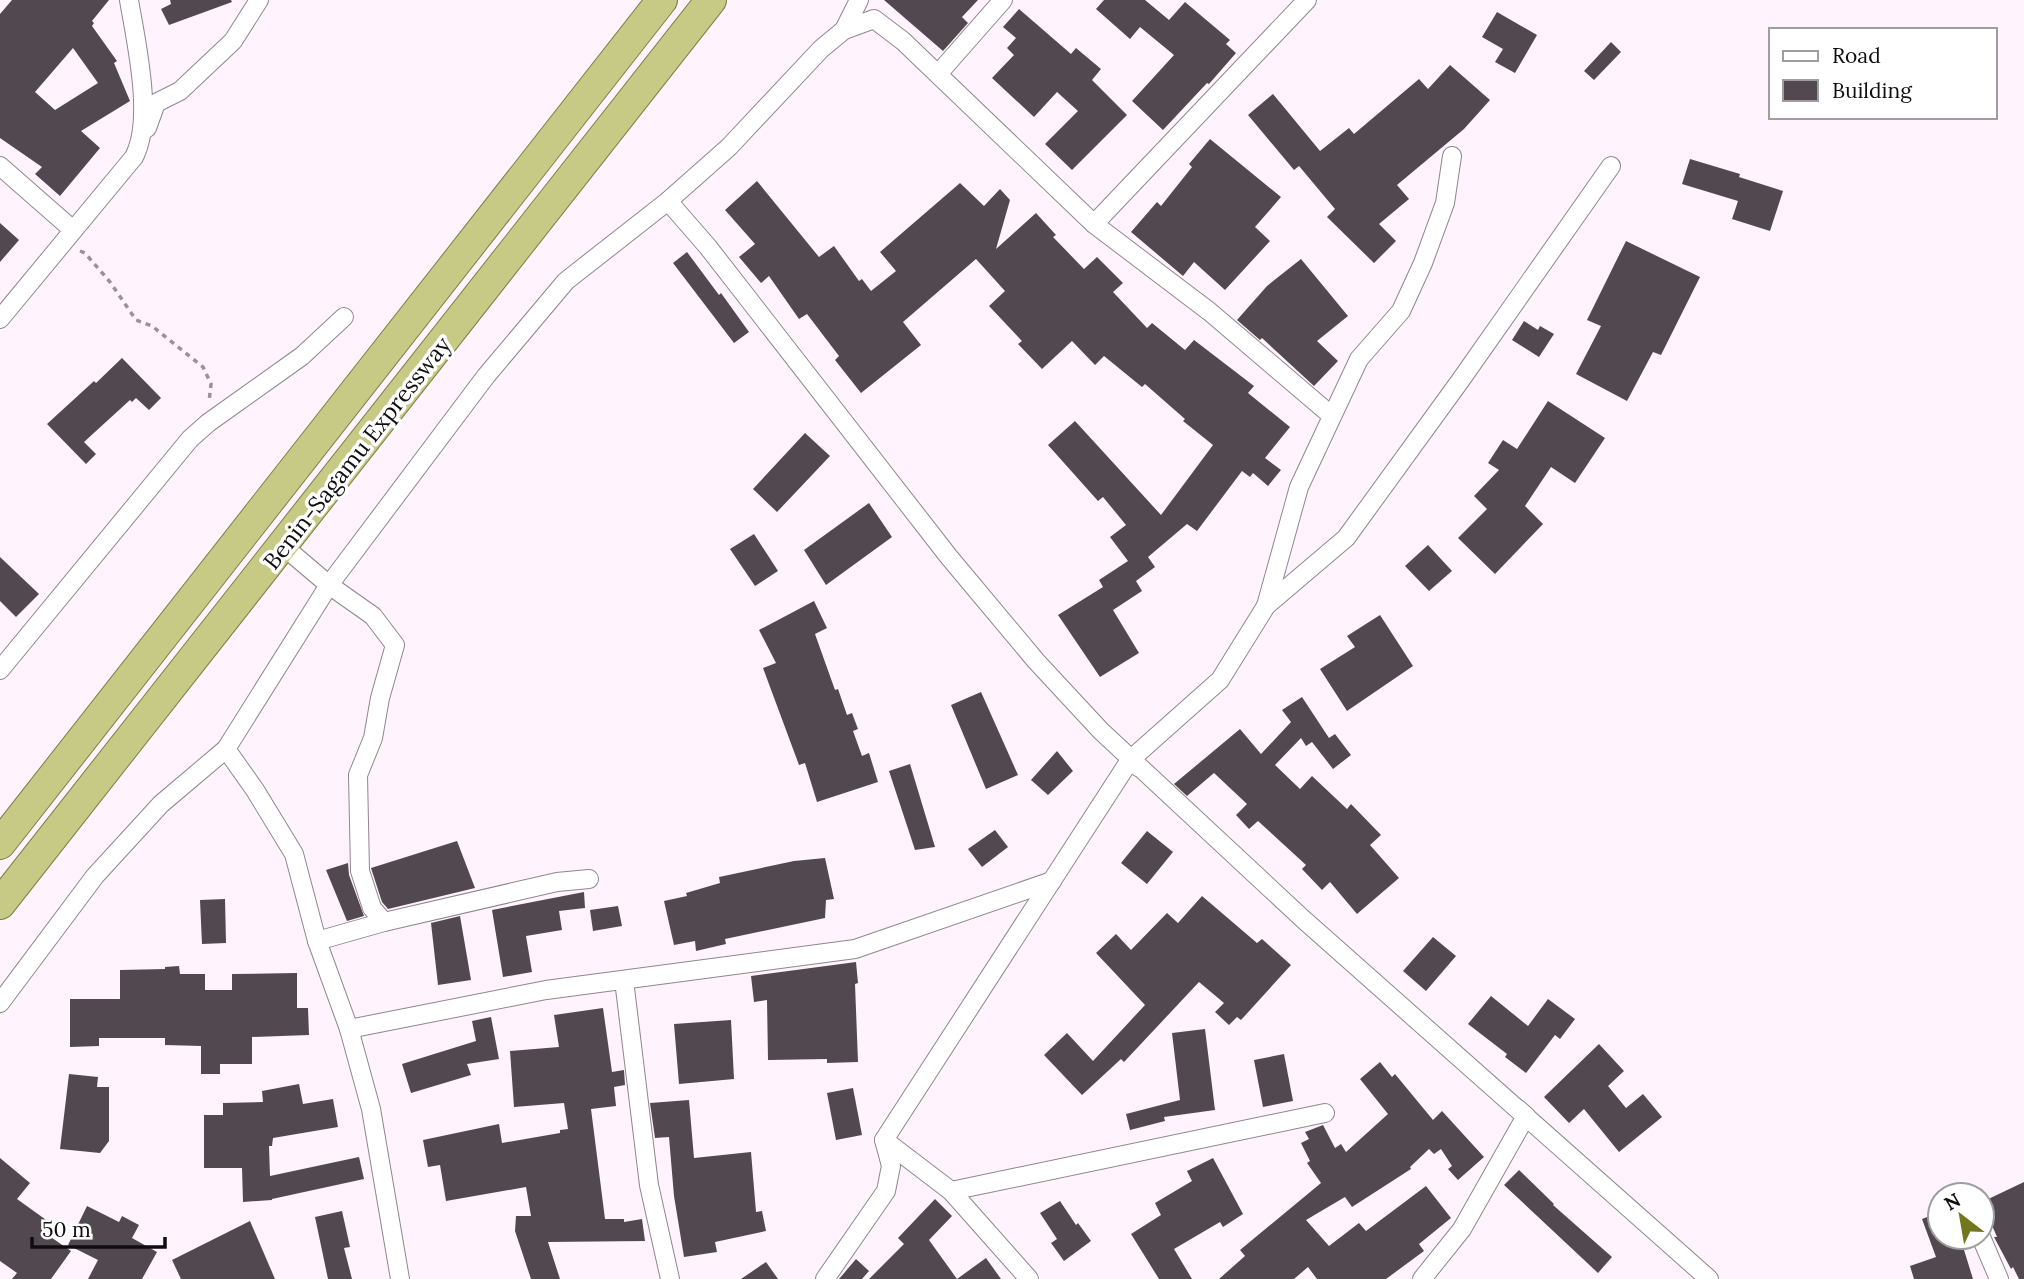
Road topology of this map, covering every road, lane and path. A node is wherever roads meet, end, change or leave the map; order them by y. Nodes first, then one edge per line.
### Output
1 (129, 0) edge
2 (259, 0) edge
3 (662, 0) edge
4 (711, 0) edge
5 (859, 0) edge
6 (1003, 0) edge
7 (1307, 0) edge
8 (844, 30) junction
9 (938, 74) junction
10 (140, 145) junction
11 (1452, 156) dead end
12 (0, 166) edge
13 (1612, 166) dead end
14 (668, 201) junction
15 (1094, 224) junction
16 (67, 236) junction
17 (344, 317) dead end
18 (0, 319) edge
19 (1332, 416) junction
20 (208, 423) junction
21 (284, 546) junction
22 (329, 585) junction
23 (1266, 606) junction
24 (0, 670) edge
25 (226, 749) junction
26 (1130, 760) junction
27 (0, 844) edge
28 (589, 879) dead end
29 (1052, 881) junction
30 (0, 904) edge
31 (384, 922) junction
32 (317, 941) junction
33 (624, 980) junction
34 (0, 1003) edge
35 (349, 1029) junction
36 (1325, 1113) dead end
37 (1526, 1116) junction
38 (884, 1140) junction
39 (951, 1191) junction
40 (1987, 1251) edge
41 (400, 1279) edge
42 (670, 1279) edge
43 (825, 1279) edge
44 (1029, 1279) edge
45 (1422, 1279) edge
46 (1709, 1279) edge
47 (1999, 1279) edge

1 - 10 street
2 - 10 street
3 - 27 highway, Benin-Sagamu Expressway
4 - 21 highway, Benin-Sagamu Expressway
5 - 8 street
6 - 9 street
7 - 15 street
8 - 9 street
8 - 14 street
9 - 15 street
10 - 16 street
11 - 19 street
12 - 16 street
13 - 23 street
14 - 22 street
14 - 26 street
15 - 19 street
16 - 18 street
16 - 20 path
17 - 20 street
19 - 23 street
20 - 24 street
21 - 22 street
21 - 30 highway, Benin-Sagamu Expressway
22 - 25 street
22 - 31 street
23 - 26 street
25 - 32 street
25 - 34 street
26 - 29 street
26 - 37 street
28 - 31 street
29 - 33 street
29 - 38 street
31 - 32 street
32 - 35 street
33 - 35 street
33 - 42 street
35 - 41 street
36 - 39 street
37 - 45 street
37 - 46 street
38 - 39 street
38 - 43 street
39 - 44 street
40 - 47 street

